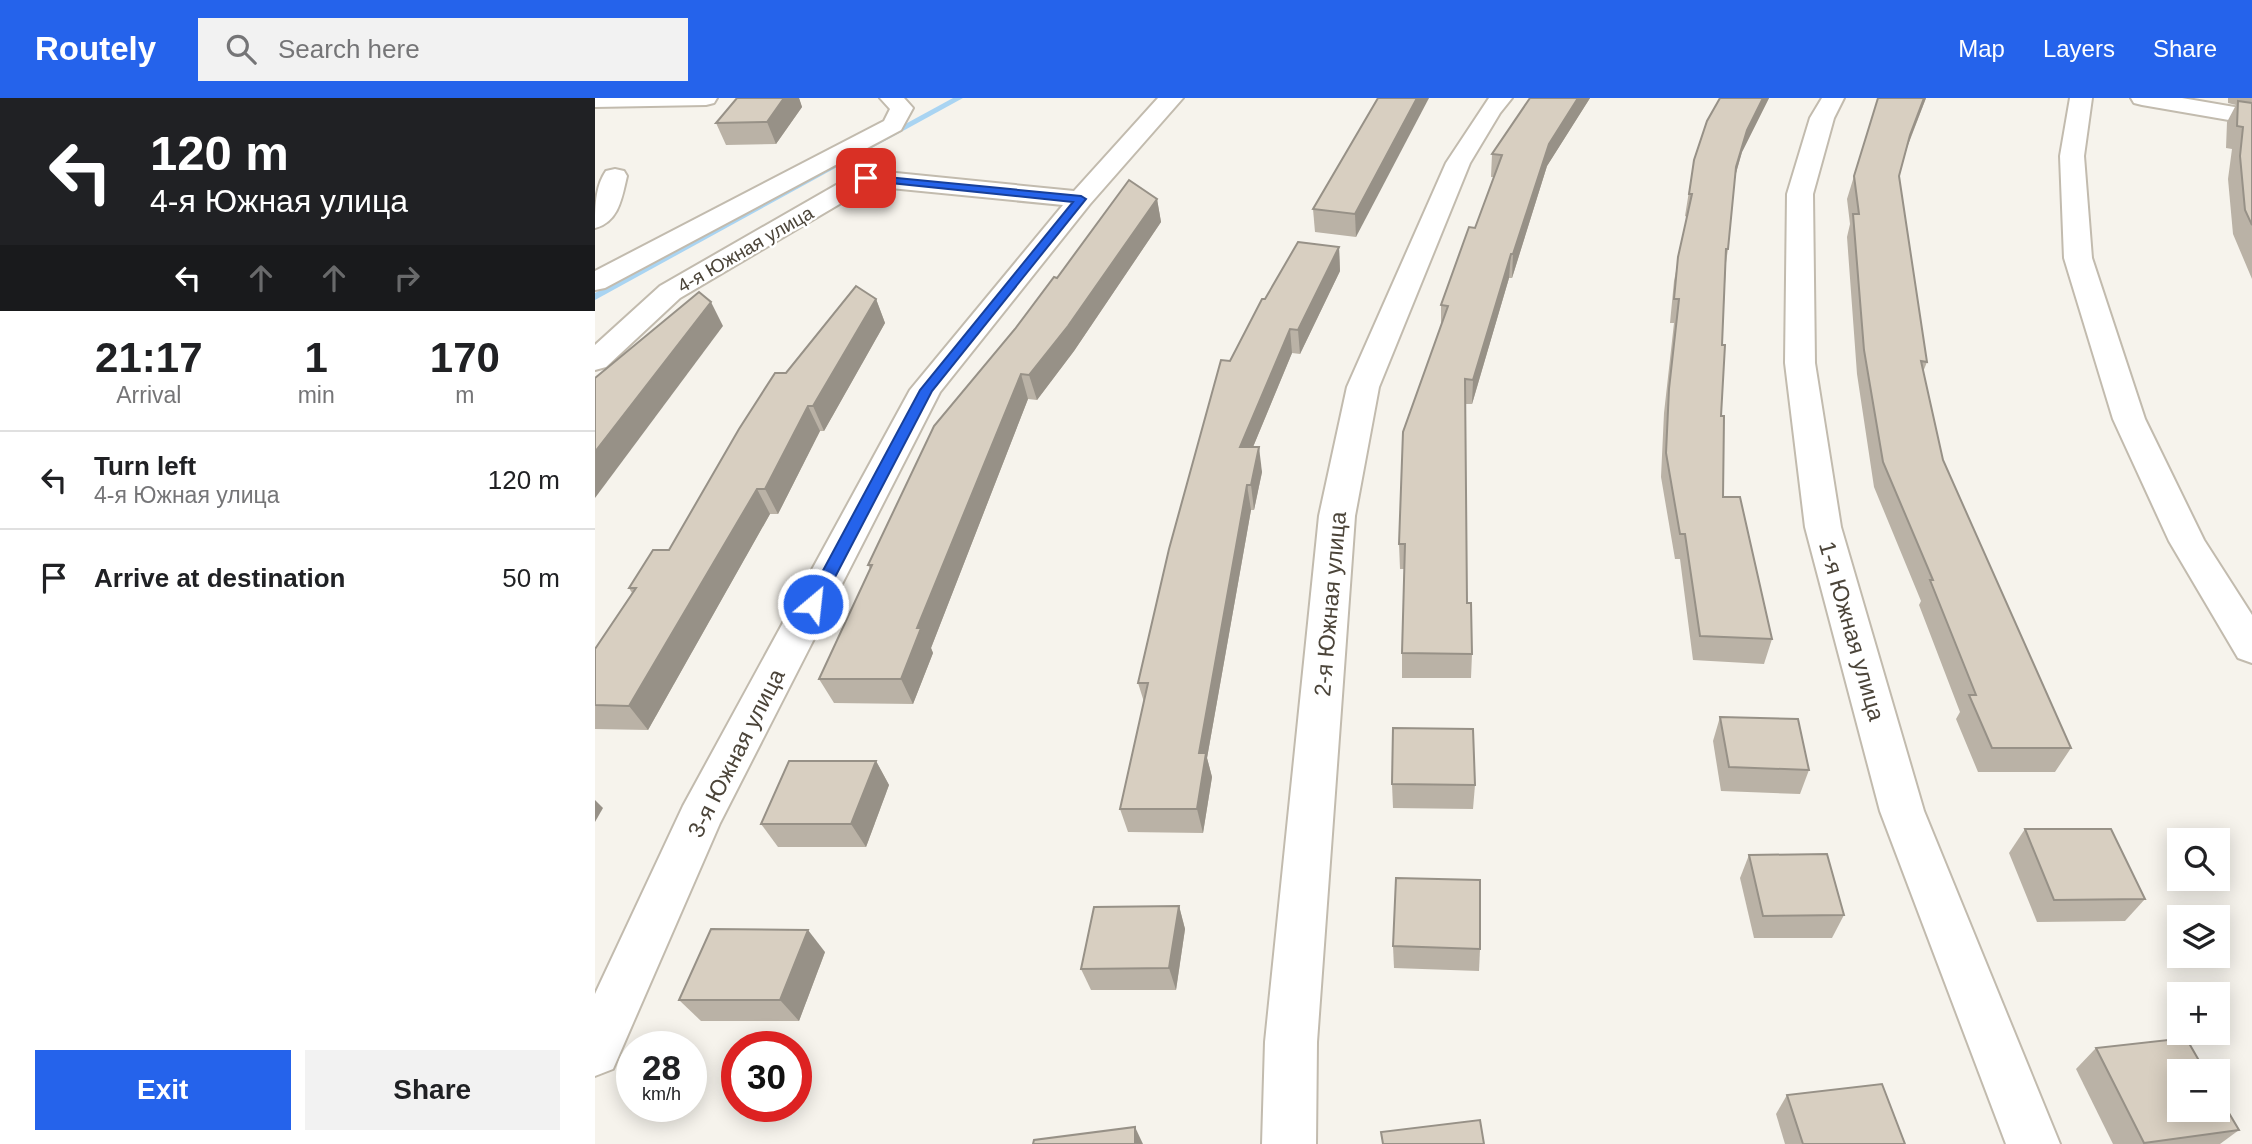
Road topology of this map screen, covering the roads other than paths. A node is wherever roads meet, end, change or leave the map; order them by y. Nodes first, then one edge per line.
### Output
1 (706, 98) edge
2 (891, 98) edge
3 (1172, 98) edge
4 (1501, 98) edge
5 (1833, 98) edge
6 (2081, 98) edge
7 (2141, 98) edge
8 (662, 99) edge
9 (595, 100) edge
10 (2252, 117) edge
11 (615, 176) dead end
12 (1081, 199) junction
13 (595, 220) edge
14 (595, 282) edge
15 (595, 361) edge
16 (2252, 648) edge
17 (595, 1051) edge
18 (1289, 1144) edge
19 (2033, 1144) edge

1 - 8 street
2 - 14 street
3 - 12 street, 3-я Южная улица
4 - 18 street, 2-я Южная улица
5 - 19 street, 1-я Южная улица
6 - 16 street
7 - 10 street
8 - 9 street
11 - 13 street
12 - 15 street, 4-я Южная улица
12 - 17 street, 3-я Южная улица

